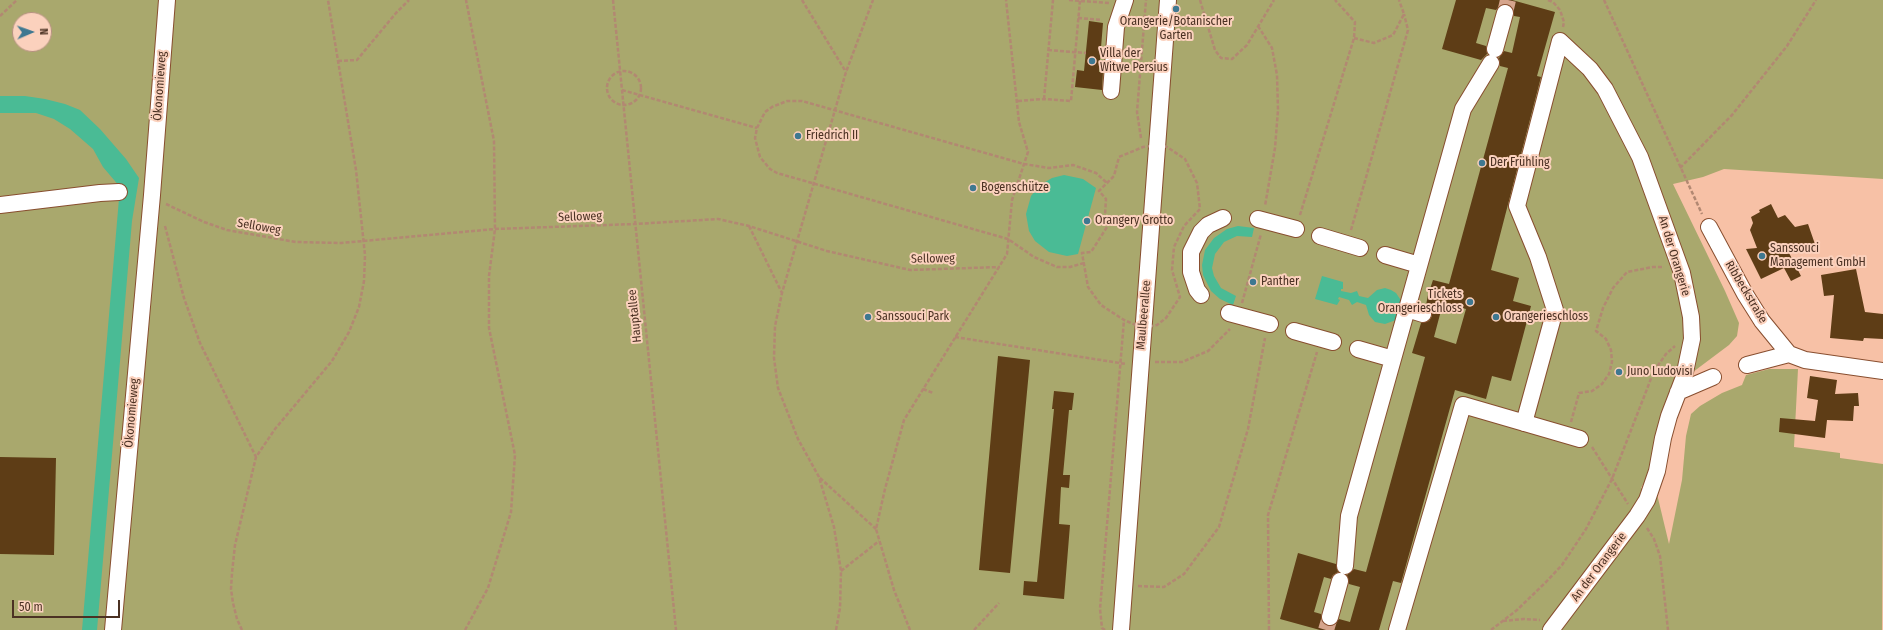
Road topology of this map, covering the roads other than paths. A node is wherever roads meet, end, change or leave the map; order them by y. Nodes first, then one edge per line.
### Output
1 (167, 0) edge
2 (1125, 0) edge
3 (1168, 0) edge
4 (1505, 13) tunnel mouth
5 (1111, 91) dead end
6 (119, 192) dead end
7 (0, 205) edge
8 (1216, 217) dead end
9 (1261, 219) road end
10 (1709, 227) road end
11 (1296, 229) road end
12 (1320, 236) dead end
13 (1354, 246) road end
14 (1385, 255) dead end
15 (1420, 265) junction
16 (1194, 293) dead end
17 (1407, 309) junction
18 (1234, 314) road end
19 (1423, 314) dead end
20 (1270, 324) road end
21 (1294, 331) dead end
22 (1327, 340) road end
23 (1358, 349) dead end
24 (1789, 354) junction
25 (1393, 359) junction
26 (1747, 365) dead end
27 (1883, 371) edge
28 (1713, 377) dead end
29 (1678, 392) junction
30 (1524, 423) junction
31 (1574, 437) road end
32 (1330, 617) tunnel mouth
33 (1554, 627) edge
34 (113, 630) edge
35 (1121, 630) edge
36 (1397, 630) edge

1 - 34 street, Ökonomieweg
2 - 5 street
3 - 35 street, Maulbeerallee
4 - 15 street
6 - 7 street
8 - 16 street
9 - 11 street
10 - 24 street, Ribbeckstraße
12 - 13 street
14 - 15 street
15 - 17 street
17 - 19 street
17 - 25 street
18 - 20 street
21 - 22 street
23 - 25 street
24 - 26 street
24 - 27 street
25 - 32 street
28 - 29 street
29 - 30 street, An der Orangerie
29 - 33 street, An der Orangerie
30 - 31 street
30 - 36 street

